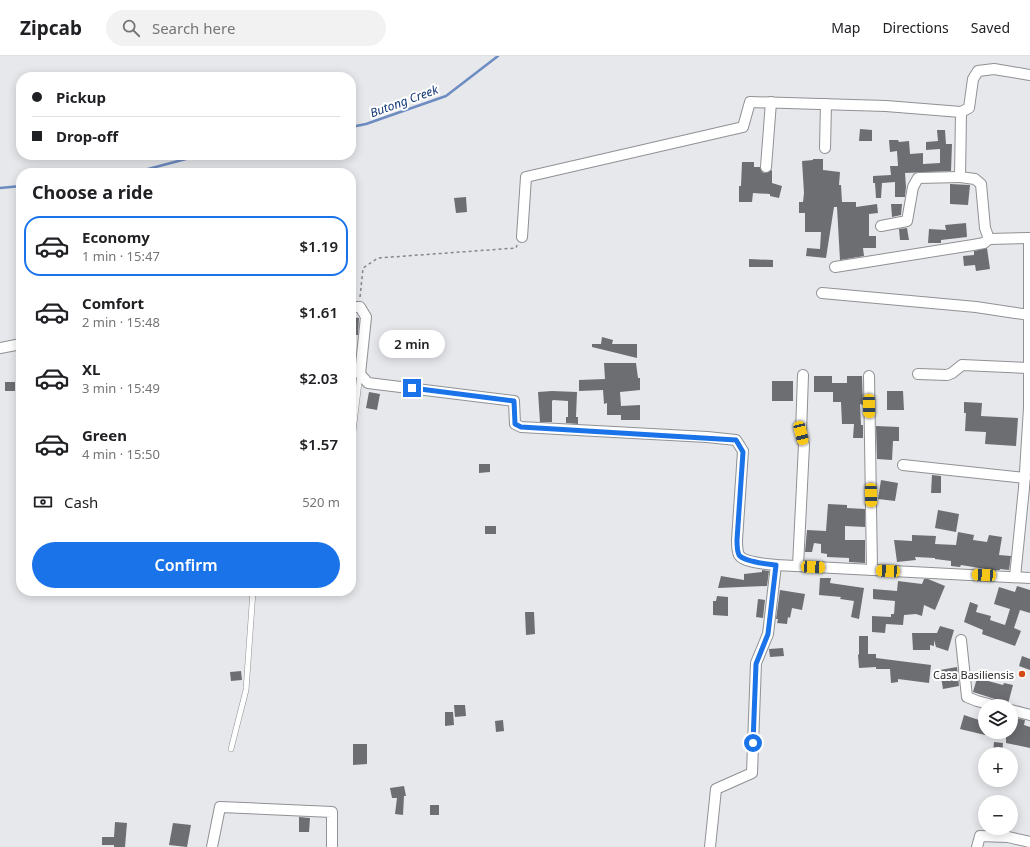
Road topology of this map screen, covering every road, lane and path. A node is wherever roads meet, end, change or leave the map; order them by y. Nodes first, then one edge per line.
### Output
1 (1030, 75) edge
2 (771, 102) junction
3 (826, 104) junction
4 (961, 112) junction
5 (825, 148) dead end
6 (766, 167) dead end
7 (960, 177) junction
8 (881, 226) dead end
9 (522, 237) joint
10 (1029, 238) edge
11 (988, 239) junction
12 (835, 267) dead end
13 (822, 293) dead end
14 (356, 302) edge
15 (356, 308) edge
16 (1029, 315) junction
17 (16, 345) edge
18 (0, 348) edge
19 (1029, 368) junction
20 (360, 374) junction
21 (918, 374) dead end
22 (803, 375) dead end
23 (869, 376) dead end
24 (356, 407) edge
25 (903, 465) dead end
26 (1025, 478) junction
27 (776, 565) junction
28 (798, 566) junction
29 (872, 570) junction
30 (1015, 577) junction
31 (1030, 578) edge
32 (253, 596) edge
33 (961, 640) dead end
34 (978, 700) edge
35 (1018, 711) edge
36 (1030, 714) edge
37 (231, 749) dead end
38 (1030, 842) edge
39 (212, 847) edge
40 (332, 847) edge
41 (710, 847) edge
42 (977, 847) edge

1 - 4 street
2 - 3 street
2 - 6 street
2 - 9 street
3 - 4 street
3 - 5 street
4 - 7 street
7 - 8 street
7 - 11 street
9 - 14 path
10 - 11 street
10 - 16 street
11 - 12 street
13 - 16 street
15 - 20 street
16 - 19 street
17 - 18 street
19 - 21 street
19 - 26 street
20 - 24 lane
20 - 27 street
22 - 28 street
23 - 29 street
25 - 26 street
26 - 30 street
27 - 28 street
27 - 41 street
28 - 29 street
29 - 30 street
30 - 31 street
32 - 37 lane
33 - 34 street
35 - 36 street
38 - 42 street
39 - 40 street

